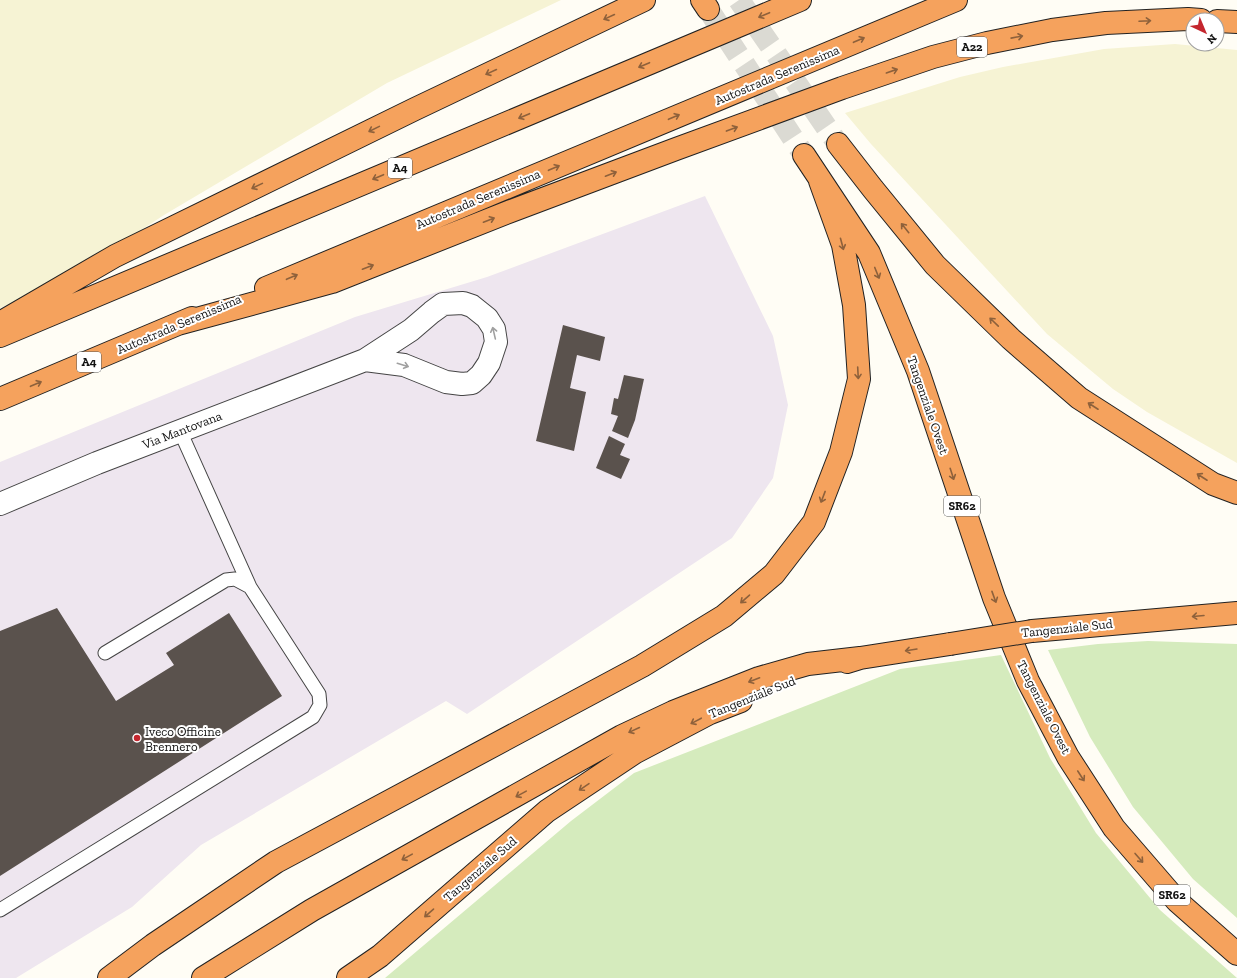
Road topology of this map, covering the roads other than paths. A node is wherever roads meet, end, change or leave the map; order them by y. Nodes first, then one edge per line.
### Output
1 (644, 0) edge
2 (800, 0) edge
3 (956, 0) edge
4 (1185, 20) edge
5 (1225, 21) edge
6 (1237, 22) edge
7 (842, 88) joint
8 (838, 144) tunnel mouth
9 (804, 155) tunnel mouth
10 (820, 181) junction
11 (0, 323) edge
12 (178, 324) junction
13 (0, 336) edge
14 (365, 360) junction
15 (0, 399) edge
16 (180, 431) junction
17 (1237, 493) edge
18 (0, 504) edge
19 (250, 587) junction
20 (1237, 613) edge
21 (106, 653) dead end
22 (860, 658) junction
23 (0, 910) edge
24 (1237, 954) edge
25 (109, 978) edge
26 (204, 978) edge
27 (348, 978) edge

1 -> 11 highway
2 -> 13 highway, A4
12 -> 3 highway, Autostrada Serenissima / A4
7 -> 4 highway, A22
5 - 6 highway
12 -> 7 highway, A4
17 -> 8 highway
9 - 10 highway, Tangenziale Ovest / SR62
10 -> 24 highway, Tangenziale Ovest / SR62
10 -> 25 highway
15 -> 12 highway, Autostrada Serenissima / A4
14 -> 14 street, Via Mantovana
14 - 16 street, Via Mantovana
16 - 18 street, Via Mantovana
16 - 19 lane
19 - 21 lane
19 - 23 lane
20 -> 22 highway, Tangenziale Sud, bridge
22 -> 26 highway
22 -> 27 highway, Tangenziale Sud

